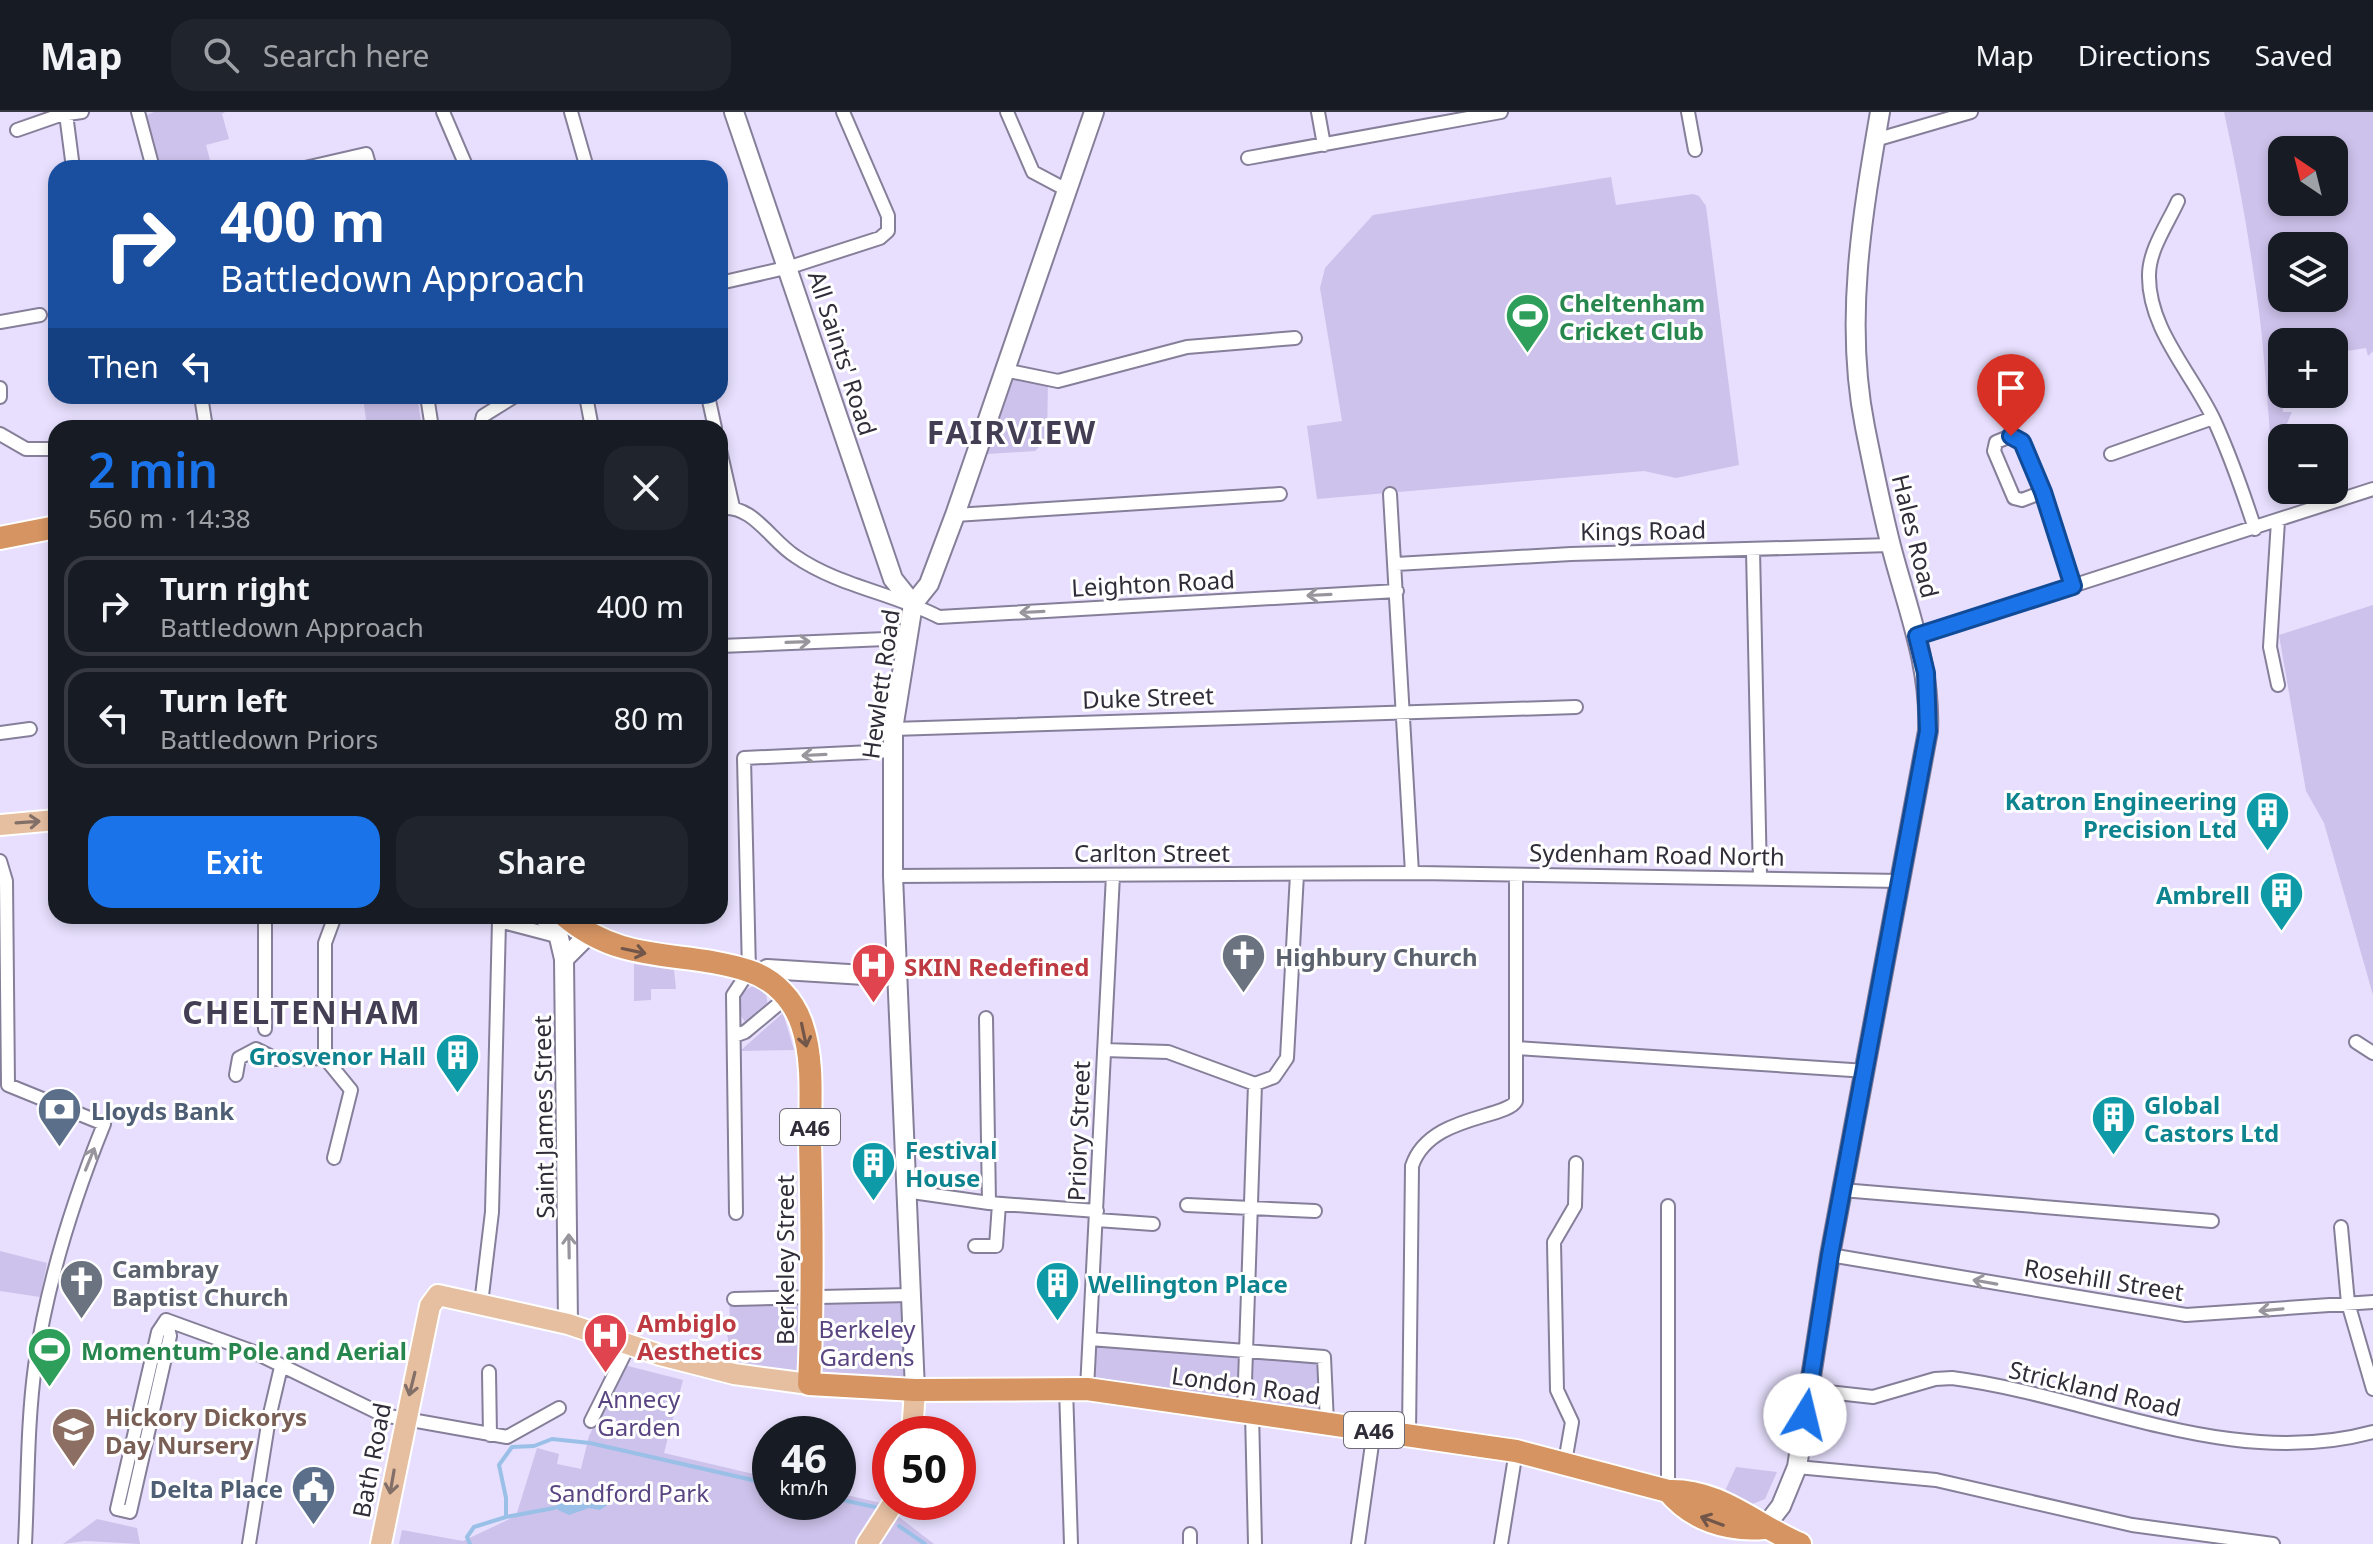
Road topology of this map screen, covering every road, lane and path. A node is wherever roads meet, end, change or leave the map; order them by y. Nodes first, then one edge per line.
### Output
1 (82, 112) edge
2 (138, 112) edge
3 (443, 112) edge
4 (571, 112) edge
5 (734, 112) edge
6 (843, 112) edge
7 (1007, 112) edge
8 (1094, 112) edge
9 (1318, 112) edge
10 (1501, 112) edge
11 (1688, 112) edge
12 (1880, 112) edge
13 (1971, 112) edge
14 (62, 114) edge
15 (17, 130) dead end
16 (1875, 140) junction
17 (1324, 145) junction
18 (1695, 150) dead end
19 (1248, 158) dead end
20 (71, 160) edge
21 (151, 160) edge
22 (340, 160) edge
23 (368, 160) edge
24 (464, 160) edge
25 (585, 160) edge
26 (1065, 189) junction
27 (2178, 201) dead end
28 (790, 267) junction
29 (728, 281) edge
30 (40, 315) dead end
31 (0, 322) edge
32 (1295, 338) dead end
33 (1004, 370) junction
34 (0, 388) edge
35 (0, 397) edge
36 (502, 404) edge
37 (2213, 418) junction
38 (482, 420) edge
39 (0, 434) edge
40 (48, 449) edge
41 (2111, 454) dead end
42 (2373, 489) edge
43 (2043, 492) junction
44 (1280, 494) dead end
45 (1390, 494) dead end
46 (728, 508) edge
47 (955, 515) junction
48 (2278, 521) junction
49 (48, 529) edge
50 (2255, 529) junction
51 (0, 538) edge
52 (1891, 545) junction
53 (1753, 550) junction
54 (1396, 564) junction
55 (2073, 586) junction
56 (1397, 591) junction
57 (913, 604) junction
58 (1917, 636) junction
59 (909, 638) junction
60 (728, 646) edge
61 (2278, 685) dead end
62 (1576, 707) dead end
63 (1405, 710) junction
64 (30, 729) dead end
65 (893, 729) junction
66 (0, 733) edge
67 (892, 751) junction
68 (48, 821) edge
69 (0, 825) edge
70 (0, 861) edge
71 (1412, 873) junction
72 (1297, 874) junction
73 (1113, 875) junction
74 (1516, 875) junction
75 (893, 876) junction
76 (1760, 877) junction
77 (1901, 881) junction
78 (265, 924) edge
79 (332, 924) edge
80 (499, 924) edge
81 (563, 926) edge
82 (588, 935) junction
83 (564, 959) junction
84 (812, 972) junction
85 (754, 973) junction
86 (897, 977) junction
87 (787, 997) junction
88 (986, 1018) dead end
89 (265, 1029) dead end
90 (734, 1036) junction
91 (2356, 1042) dead end
92 (1517, 1048) junction
93 (1104, 1050) junction
94 (2373, 1053) edge
95 (327, 1058) junction
96 (1867, 1071) junction
97 (236, 1075) dead end
98 (1255, 1084) junction
99 (334, 1158) dead end
100 (1576, 1163) dead end
101 (1842, 1190) junction
102 (905, 1191) junction
103 (994, 1204) junction
104 (1187, 1205) dead end
105 (1668, 1206) dead end
106 (1251, 1208) junction
107 (1315, 1211) dead end
108 (736, 1213) dead end
109 (1097, 1216) junction
110 (2212, 1221) dead end
111 (1153, 1224) dead end
112 (2341, 1227) dead end
113 (975, 1246) dead end
114 (1830, 1255) junction
115 (910, 1295) junction
116 (813, 1298) junction
117 (734, 1299) dead end
118 (2373, 1302) edge
119 (2348, 1303) junction
120 (481, 1304) junction
121 (166, 1320) junction
122 (568, 1324) junction
123 (1090, 1339) junction
124 (629, 1345) junction
125 (1246, 1351) junction
126 (281, 1367) junction
127 (489, 1372) dead end
128 (809, 1384) junction
129 (1076, 1388) junction
130 (2373, 1389) edge
131 (915, 1390) junction
132 (1810, 1390) junction
133 (559, 1408) dead end
134 (1248, 1411) junction
135 (913, 1416) edge
136 (404, 1420) junction
137 (591, 1421) dead end
138 (1327, 1423) junction
139 (1374, 1430) junction
140 (2373, 1432) edge
141 (1409, 1434) junction
142 (490, 1435) junction
143 (1516, 1451) junction
144 (1565, 1462) junction
145 (1797, 1467) junction
146 (1668, 1491) junction
147 (882, 1520) edge
148 (1763, 1536) edge
149 (25, 1544) edge
150 (249, 1544) edge
151 (381, 1544) edge
152 (867, 1544) edge
153 (1071, 1544) edge
154 (1255, 1544) edge
155 (1358, 1544) edge
156 (1501, 1544) edge
157 (1800, 1544) edge
158 (2273, 1544) edge

1 - 14 street
2 - 21 street
3 - 24 street
4 - 25 street
5 - 28 street, All Saints' Road
6 - 28 street
7 - 26 street
8 - 26 street, Hewlett Road
9 - 17 street
10 - 17 street
11 - 18 street
12 - 16 street, Hales Road
13 - 16 street
14 - 15 street
14 - 20 street
16 - 52 street, Hales Road
17 - 19 street
22 - 23 street
26 - 33 street, Hewlett Road
27 - 37 street
28 - 29 street
28 - 57 street, All Saints' Road
30 - 31 street
32 - 33 street
33 - 47 street, Hewlett Road
34 - 35 street
36 - 38 street
37 - 41 street
37 - 50 street
39 - 40 street
42 - 48 street
43 - 43 street
43 - 55 street
44 - 47 street
45 - 54 street
46 - 57 street, Leighton Road
47 - 57 street, Hewlett Road
48 - 50 street
48 - 61 street
49 - 51 highway
50 - 55 street
52 - 53 street, Kings Road
52 - 58 street, Hales Road
53 - 54 street, Kings Road
53 - 76 street
54 - 56 street
55 - 58 street
56 -> 57 street, Leighton Road
56 - 63 street
57 - 59 street, Hewlett Road
58 - 77 street, Hales Road
60 -> 59 street
59 - 65 street, Hewlett Road
62 - 63 street, Duke Street
63 - 65 street, Duke Street
63 - 71 street
64 - 66 street
65 - 67 street, Hewlett Road
67 - 75 street, Hewlett Road
67 -> 85 street
69 -> 68 main road
149 -> 70 street
71 - 72 street, Carlton Street
71 - 74 street, Sydenham Road North
72 - 73 street, Carlton Street
72 - 98 street
73 - 75 street, Carlton Street
73 - 93 street, Priory Street
74 - 76 street, Sydenham Road North
74 - 92 street
75 - 86 street, Hewlett Road
76 - 77 street, Sydenham Road North
77 - 96 street, Hales Road
78 - 89 street
79 - 95 street
80 - 120 street
81 - 82 highway, A46
81 - 83 street, Saint James Street
82 - 83 street
82 -> 85 highway, A46
122 -> 83 street, Saint James Street
84 - 85 street
84 - 86 street
84 - 87 street
85 - 87 highway, Berkeley Street / A46
85 - 90 street
86 - 102 street, Hewlett Road
87 - 90 street
87 -> 116 highway, Berkeley Street / A46
88 - 103 street
90 - 108 street
91 - 94 street
92 - 96 street
92 - 141 street
93 - 98 street
93 - 109 street, Priory Street
95 - 97 street
95 - 99 street
96 - 101 street, Hales Road
98 - 106 street
100 - 144 street
101 - 110 street
101 - 114 street, Hales Road
102 - 103 street
102 - 115 street, Hewlett Road
103 - 109 street
103 - 113 street
104 - 106 street
105 - 146 street
106 - 107 street
106 - 125 street
109 - 111 street
109 - 123 street, Priory Street
112 - 119 street
119 -> 114 street, Rosehill Street
114 - 132 street, Hales Road
115 - 116 street
115 - 131 street, Hewlett Road
116 - 117 street
116 - 128 highway, Berkeley Street / A46
118 - 119 street, Rosehill Street
119 - 130 street
120 - 122 main road, A46
120 -> 136 main road, Bath Road / A46
121 - 121 street
121 - 126 street
122 - 124 main road, A46
123 - 125 street
123 - 129 street, Priory Street
124 - 128 main road, A46
124 - 137 street
125 - 134 street
125 - 138 street
126 - 136 street
126 - 150 street
127 - 142 street
128 - 131 highway, London Road / A46
129 - 131 highway, London Road / A46
129 - 134 highway, London Road / A46
129 - 153 street, Priory Street
131 - 135 main road
132 - 140 street, Strickland Road
132 - 145 street, Hales Road
133 - 142 street
134 - 138 highway, London Road / A46
134 - 154 street
136 - 142 street
136 -> 151 main road, Bath Road / A46
138 - 139 highway, London Road / A46
139 - 141 highway, London Road / A46
139 - 155 street
141 - 143 highway, London Road / A46
143 - 144 highway, London Road / A46
143 - 156 street
144 - 146 highway, London Road / A46
145 - 148 street, Hales Road
145 - 158 street
146 - 148 highway, London Road / A46
147 - 152 main road
148 - 157 highway, London Road

